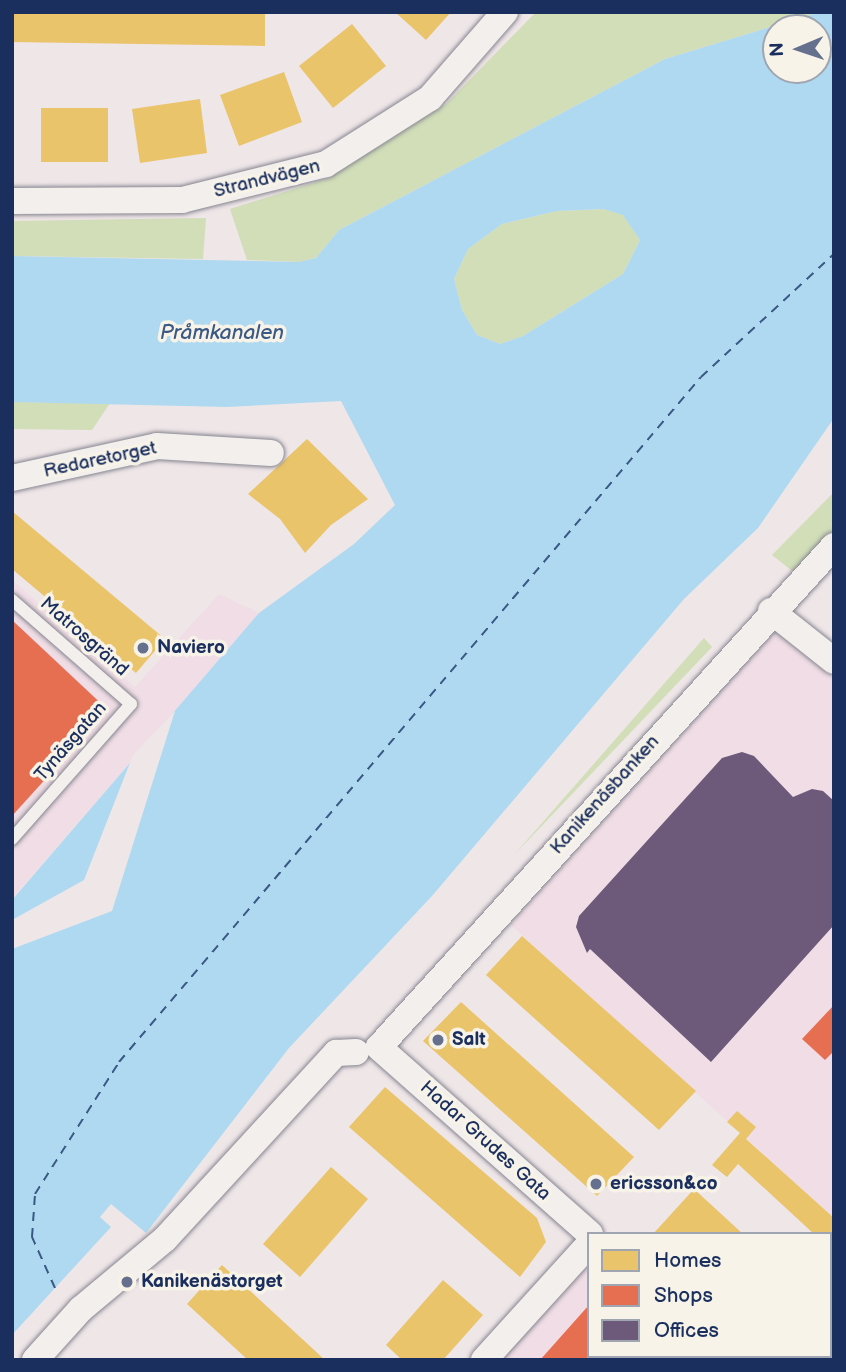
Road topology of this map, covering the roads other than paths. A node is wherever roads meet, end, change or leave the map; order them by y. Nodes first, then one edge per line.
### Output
1 (505, 12) edge
2 (12, 201) edge
3 (271, 453) dead end
4 (12, 478) edge
5 (834, 546) edge
6 (12, 600) edge
7 (771, 611) junction
8 (834, 662) edge
9 (131, 704) joint
10 (12, 839) edge
11 (368, 1050) junction
12 (588, 1232) edge
13 (587, 1246) edge
14 (35, 1360) edge
15 (484, 1360) edge

1 - 2 street, Strandvägen
3 - 4 street, Redaretorget
5 - 7 street, Kanikenäsbanken
6 - 9 lane, Matrosgränd
7 - 8 street
7 - 11 street, Kanikenäsbanken
9 - 10 lane, Tynäsgatan
11 - 12 street, Hadar Grudes Gata
11 - 14 street
13 - 15 street

